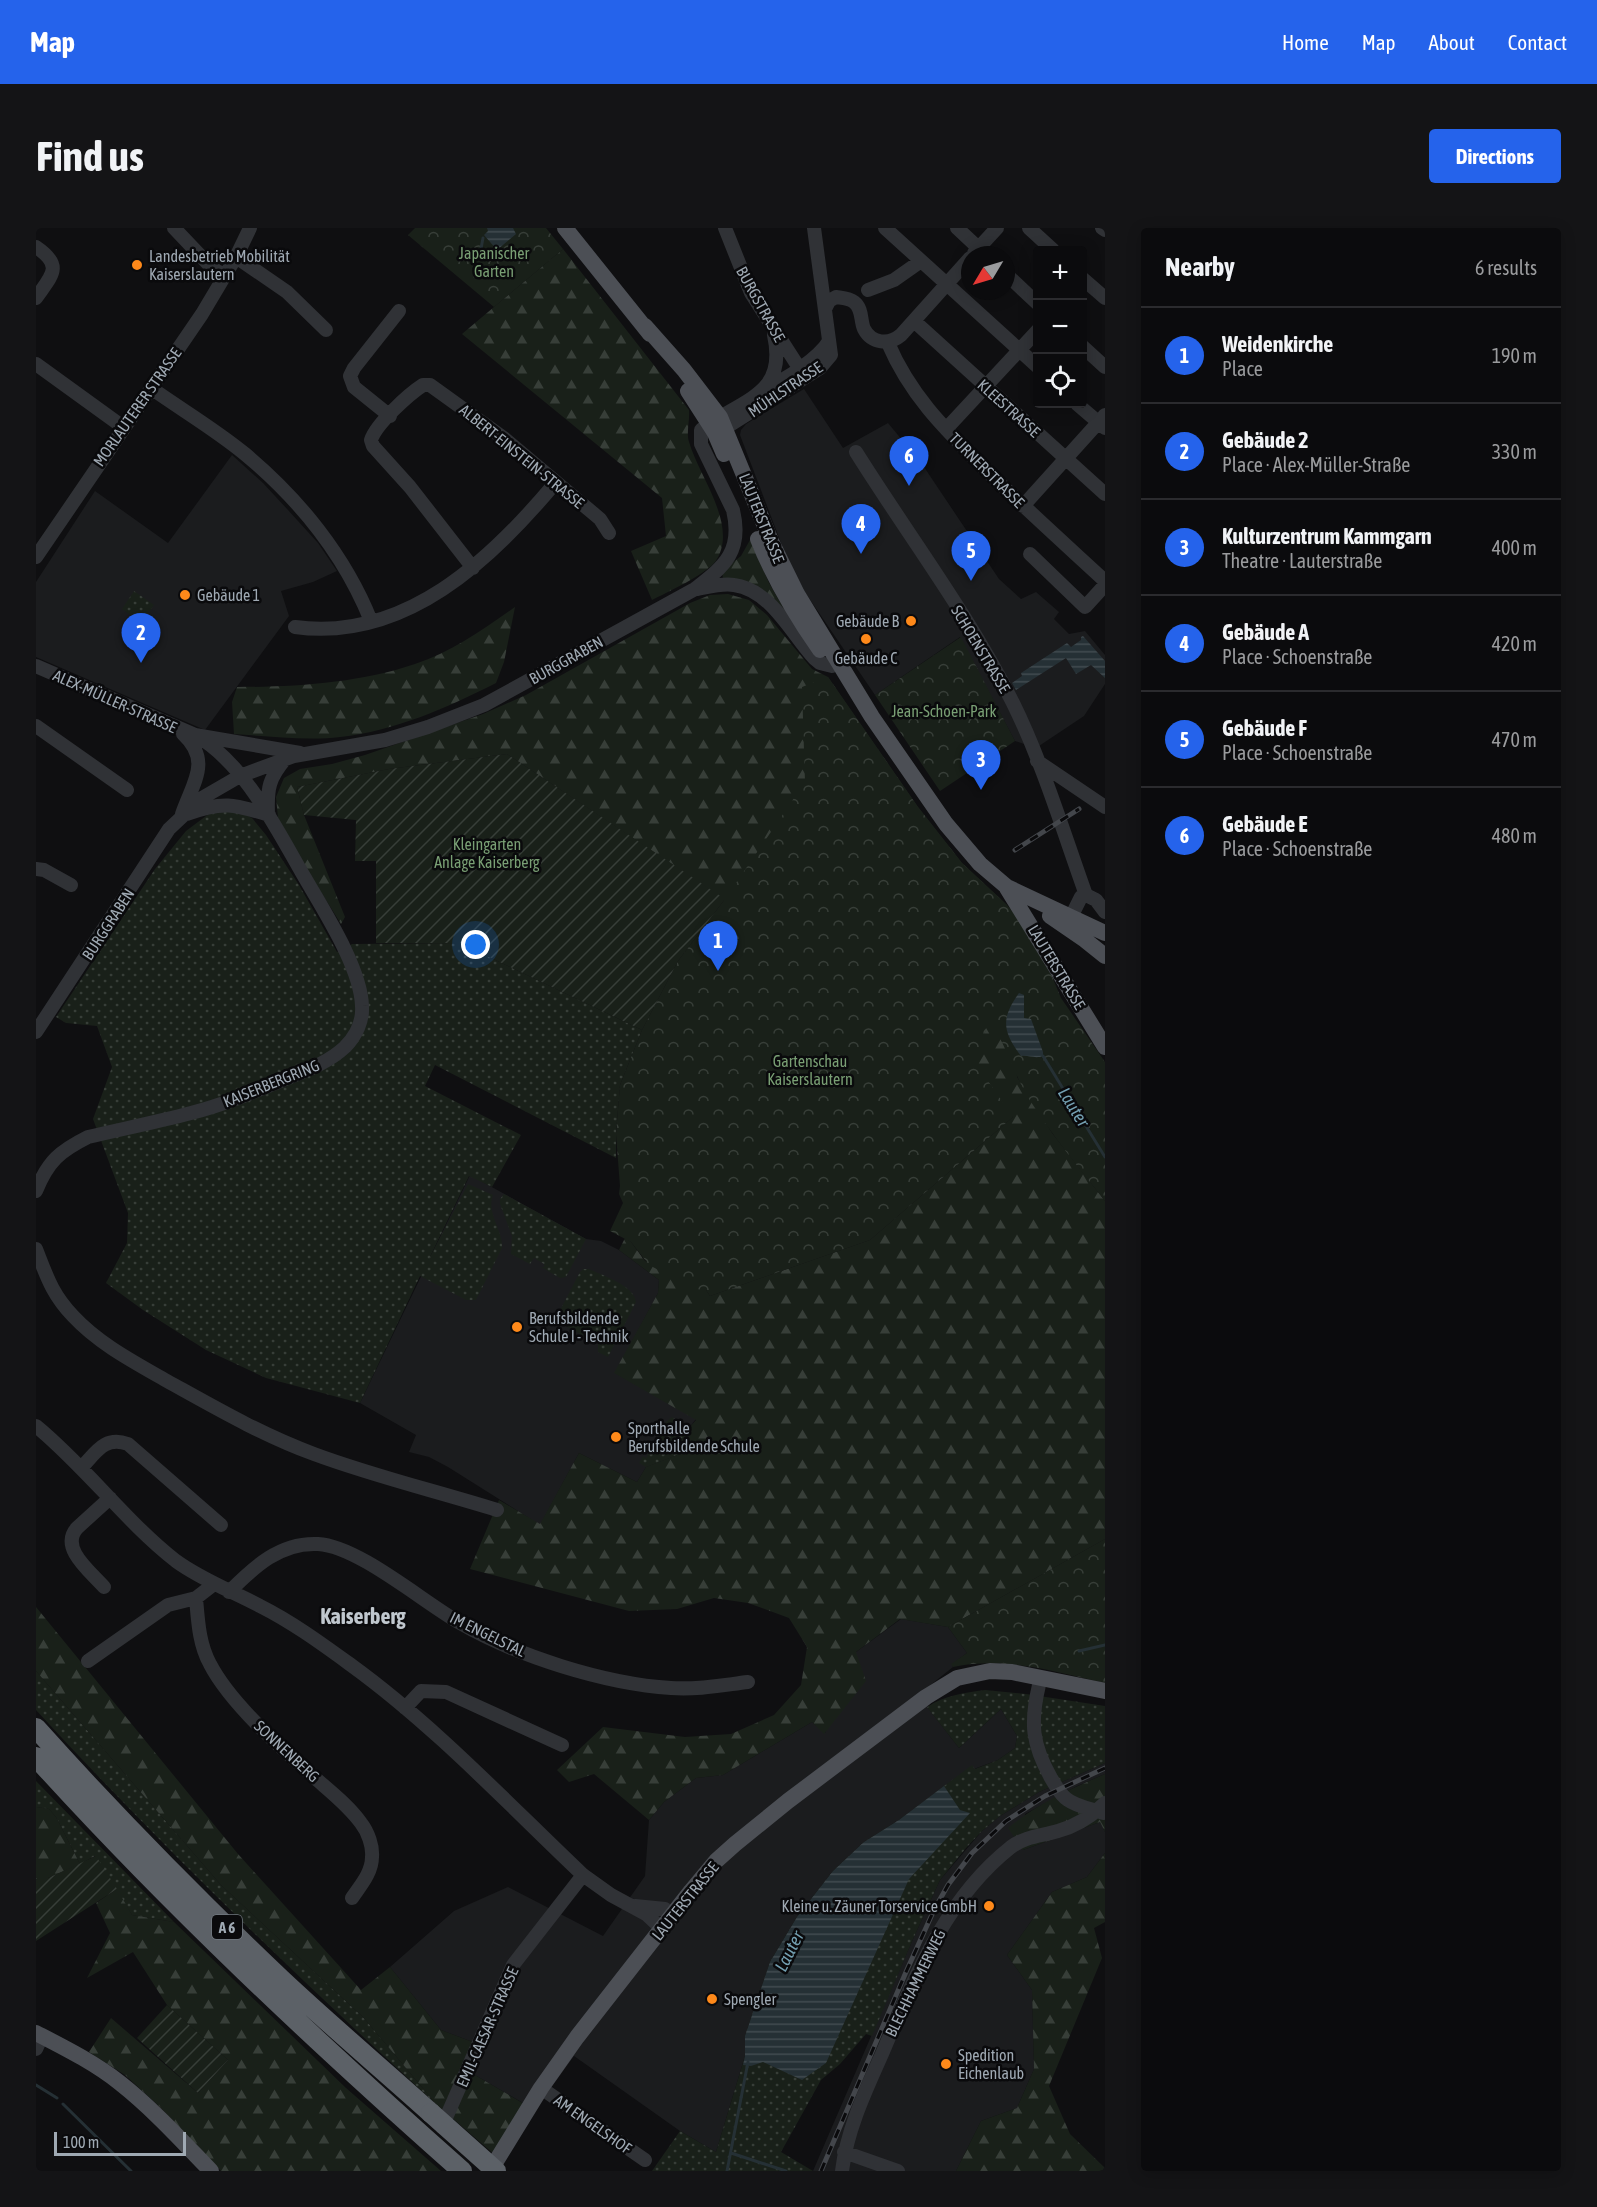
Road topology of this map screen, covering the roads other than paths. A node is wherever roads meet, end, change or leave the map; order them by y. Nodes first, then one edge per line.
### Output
1 (174, 228) edge
2 (250, 228) edge
3 (565, 228) edge
4 (726, 228) edge
5 (814, 228) edge
6 (885, 228) edge
7 (957, 228) edge
8 (997, 228) edge
9 (1029, 228) edge
10 (971, 246) edge
11 (983, 246) edge
12 (1049, 246) edge
13 (36, 247) edge
14 (236, 257) junction
15 (921, 261) junction
16 (961, 269) edge
17 (225, 276) junction
18 (1015, 282) edge
19 (1087, 283) edge
20 (946, 284) junction
21 (868, 290) dead end
22 (36, 298) edge
23 (1105, 298) edge
24 (1034, 300) edge
25 (825, 309) junction
26 (399, 311) dead end
27 (914, 321) junction
28 (772, 327) junction
29 (326, 330) dead end
30 (1033, 335) edge
31 (888, 343) junction
32 (1019, 350) junction
33 (1087, 350) edge
34 (36, 363) edge
35 (1033, 363) edge
36 (1105, 367) edge
37 (802, 373) junction
38 (769, 385) junction
39 (986, 386) junction
40 (151, 388) junction
41 (1083, 408) edge
42 (390, 416) junction
43 (1103, 422) edge
44 (717, 425) junction
45 (123, 428) junction
46 (946, 429) junction
47 (856, 452) dead end
48 (1066, 459) junction
49 (556, 482) junction
50 (1105, 494) edge
51 (1023, 506) junction
52 (609, 533) dead end
53 (1030, 554) dead end
54 (36, 556) edge
55 (473, 568) junction
56 (1105, 583) edge
57 (695, 589) junction
58 (371, 621) junction
59 (295, 627) dead end
60 (36, 666) edge
61 (832, 666) junction
62 (872, 717) junction
63 (36, 726) edge
64 (179, 730) junction
65 (195, 735) junction
66 (308, 754) junction
67 (286, 758) junction
68 (1036, 761) junction
69 (240, 776) junction
70 (127, 790) dead end
71 (1105, 807) edge
72 (269, 815) junction
73 (181, 816) junction
74 (36, 869) edge
75 (71, 885) dead end
76 (1007, 887) junction
77 (1086, 895) junction
78 (1105, 912) edge
79 (1071, 916) junction
80 (1105, 933) edge
81 (1105, 956) edge
82 (36, 1032) edge
83 (1105, 1047) edge
84 (36, 1191) edge
85 (36, 1249) edge
86 (36, 1425) edge
87 (82, 1467) junction
88 (110, 1498) junction
89 (497, 1510) dead end
90 (221, 1524) dead end
91 (214, 1584) junction
92 (104, 1587) dead end
93 (229, 1592) junction
94 (196, 1598) junction
95 (88, 1661) dead end
96 (1033, 1679) junction
97 (748, 1682) dead end
98 (1105, 1691) edge
99 (1105, 1697) edge
100 (405, 1708) junction
101 (36, 1728) edge
102 (562, 1745) dead end
103 (36, 1757) edge
104 (1103, 1809) edge
105 (583, 1875) junction
106 (352, 1898) dead end
107 (631, 1905) junction
108 (673, 1915) junction
109 (662, 1929) junction
110 (38, 2039) edge
111 (541, 2088) junction
112 (436, 2120) junction
113 (844, 2152) junction
114 (645, 2160) dead end
115 (211, 2171) edge
116 (462, 2171) edge
117 (490, 2171) edge
118 (496, 2171) edge
119 (842, 2171) edge
120 (898, 2171) edge

1 - 17 street
2 - 14 street, MORLAUTERER STRASSE
3 - 44 main road, LAUTERSTRASSE
4 - 28 street, BURGSTRASSE
5 - 25 street, MÜHLSTRASSE
6 - 15 street
7 - 10 street
8 - 11 street
9 - 12 street
13 - 22 street
14 - 17 street, MORLAUTERER STRASSE
14 - 29 street
15 - 20 street
15 - 21 street
16 - 20 street
17 - 40 street, MORLAUTERER STRASSE
18 - 24 street
19 - 23 street
20 - 27 street
20 - 32 street
25 - 31 street
25 - 37 street, MÜHLSTRASSE
26 - 42 street
27 - 31 street
27 - 39 street, KLEESTRASSE
28 - 37 street, BURGSTRASSE
28 - 38 street, MÜHLSTRASSE
30 - 32 street
31 - 46 street, TURNERSTRASSE
32 - 35 street
32 - 39 street
33 - 36 street
34 - 45 street
37 - 38 street, MÜHLSTRASSE
37 - 44 street, MÜHLSTRASSE
38 - 44 street, MÜHLSTRASSE
39 - 46 street
39 - 48 street, KLEESTRASSE
40 - 45 street, MORLAUTERER STRASSE
40 - 58 street
41 - 43 street
42 - 49 street, ALBERT-EINSTEIN-STRASSE
42 - 55 street
43 - 48 street
44 - 57 street, BURGGRABEN
44 - 61 main road, LAUTERSTRASSE
44 - 62 main road, LAUTERSTRASSE
45 - 54 street, MORLAUTERER STRASSE
46 - 51 street, TURNERSTRASSE
47 - 68 street, SCHOENSTRASSE
48 - 50 street, KLEESTRASSE
48 - 51 street
49 - 52 street, ALBERT-EINSTEIN-STRASSE
49 - 55 street
51 - 56 street, TURNERSTRASSE
53 - 56 street
55 - 58 street
57 - 61 street
57 - 66 street, BURGGRABEN
58 - 59 street
60 - 64 street, ALEX-MÜLLER-STRASSE
61 - 62 main road, LAUTERSTRASSE
62 - 76 main road, LAUTERSTRASSE
63 - 70 street
64 - 65 street, ALEX-MÜLLER-STRASSE
64 - 73 street, BURGGRABEN
65 - 66 street, ALEX-MÜLLER-STRASSE
65 - 69 street, ALEX-MÜLLER-STRASSE
66 - 67 street, BURGGRABEN
67 - 69 street, BURGGRABEN
67 - 72 street
68 - 71 street
68 - 77 street, SCHOENSTRASSE
69 - 72 street, KAISERBERGRING
69 - 73 street, BURGGRABEN
72 - 73 street
72 - 84 street, KAISERBERGRING
73 - 82 street, BURGGRABEN
74 - 75 street
76 - 79 main road, LAUTERSTRASSE
76 - 81 main road
76 - 83 main road, LAUTERSTRASSE
77 - 78 street
77 - 79 street
79 - 80 main road, LAUTERSTRASSE
85 - 89 street
86 - 87 street
87 - 88 street
87 - 90 street
88 - 91 street
88 - 92 street
91 - 93 street
91 - 94 street
93 - 97 street, IM ENGELSTAL
93 - 100 street
94 - 95 street
94 - 106 street, SONNENBERG
96 - 98 main road, LAUTERSTRASSE
96 - 99 main road, LAUTERSTRASSE
96 - 104 street
96 - 108 main road, LAUTERSTRASSE
100 - 102 street
100 - 105 street
101 - 112 highway, A 6
103 - 116 highway, A 6
104 - 113 street, BLECHHAMMERWEG
105 - 107 street
105 - 112 street, EMIL-CAESAR-STRASSE
107 - 108 street
107 - 109 street
108 - 109 main road, LAUTERSTRASSE
109 - 111 main road, LAUTERSTRASSE
110 - 115 main road
111 - 114 street, AM ENGELSHOF
111 - 117 main road, LAUTERSTRASSE
112 - 118 highway, A 6, bridge
113 - 119 street, BLECHHAMMERWEG
113 - 120 street

